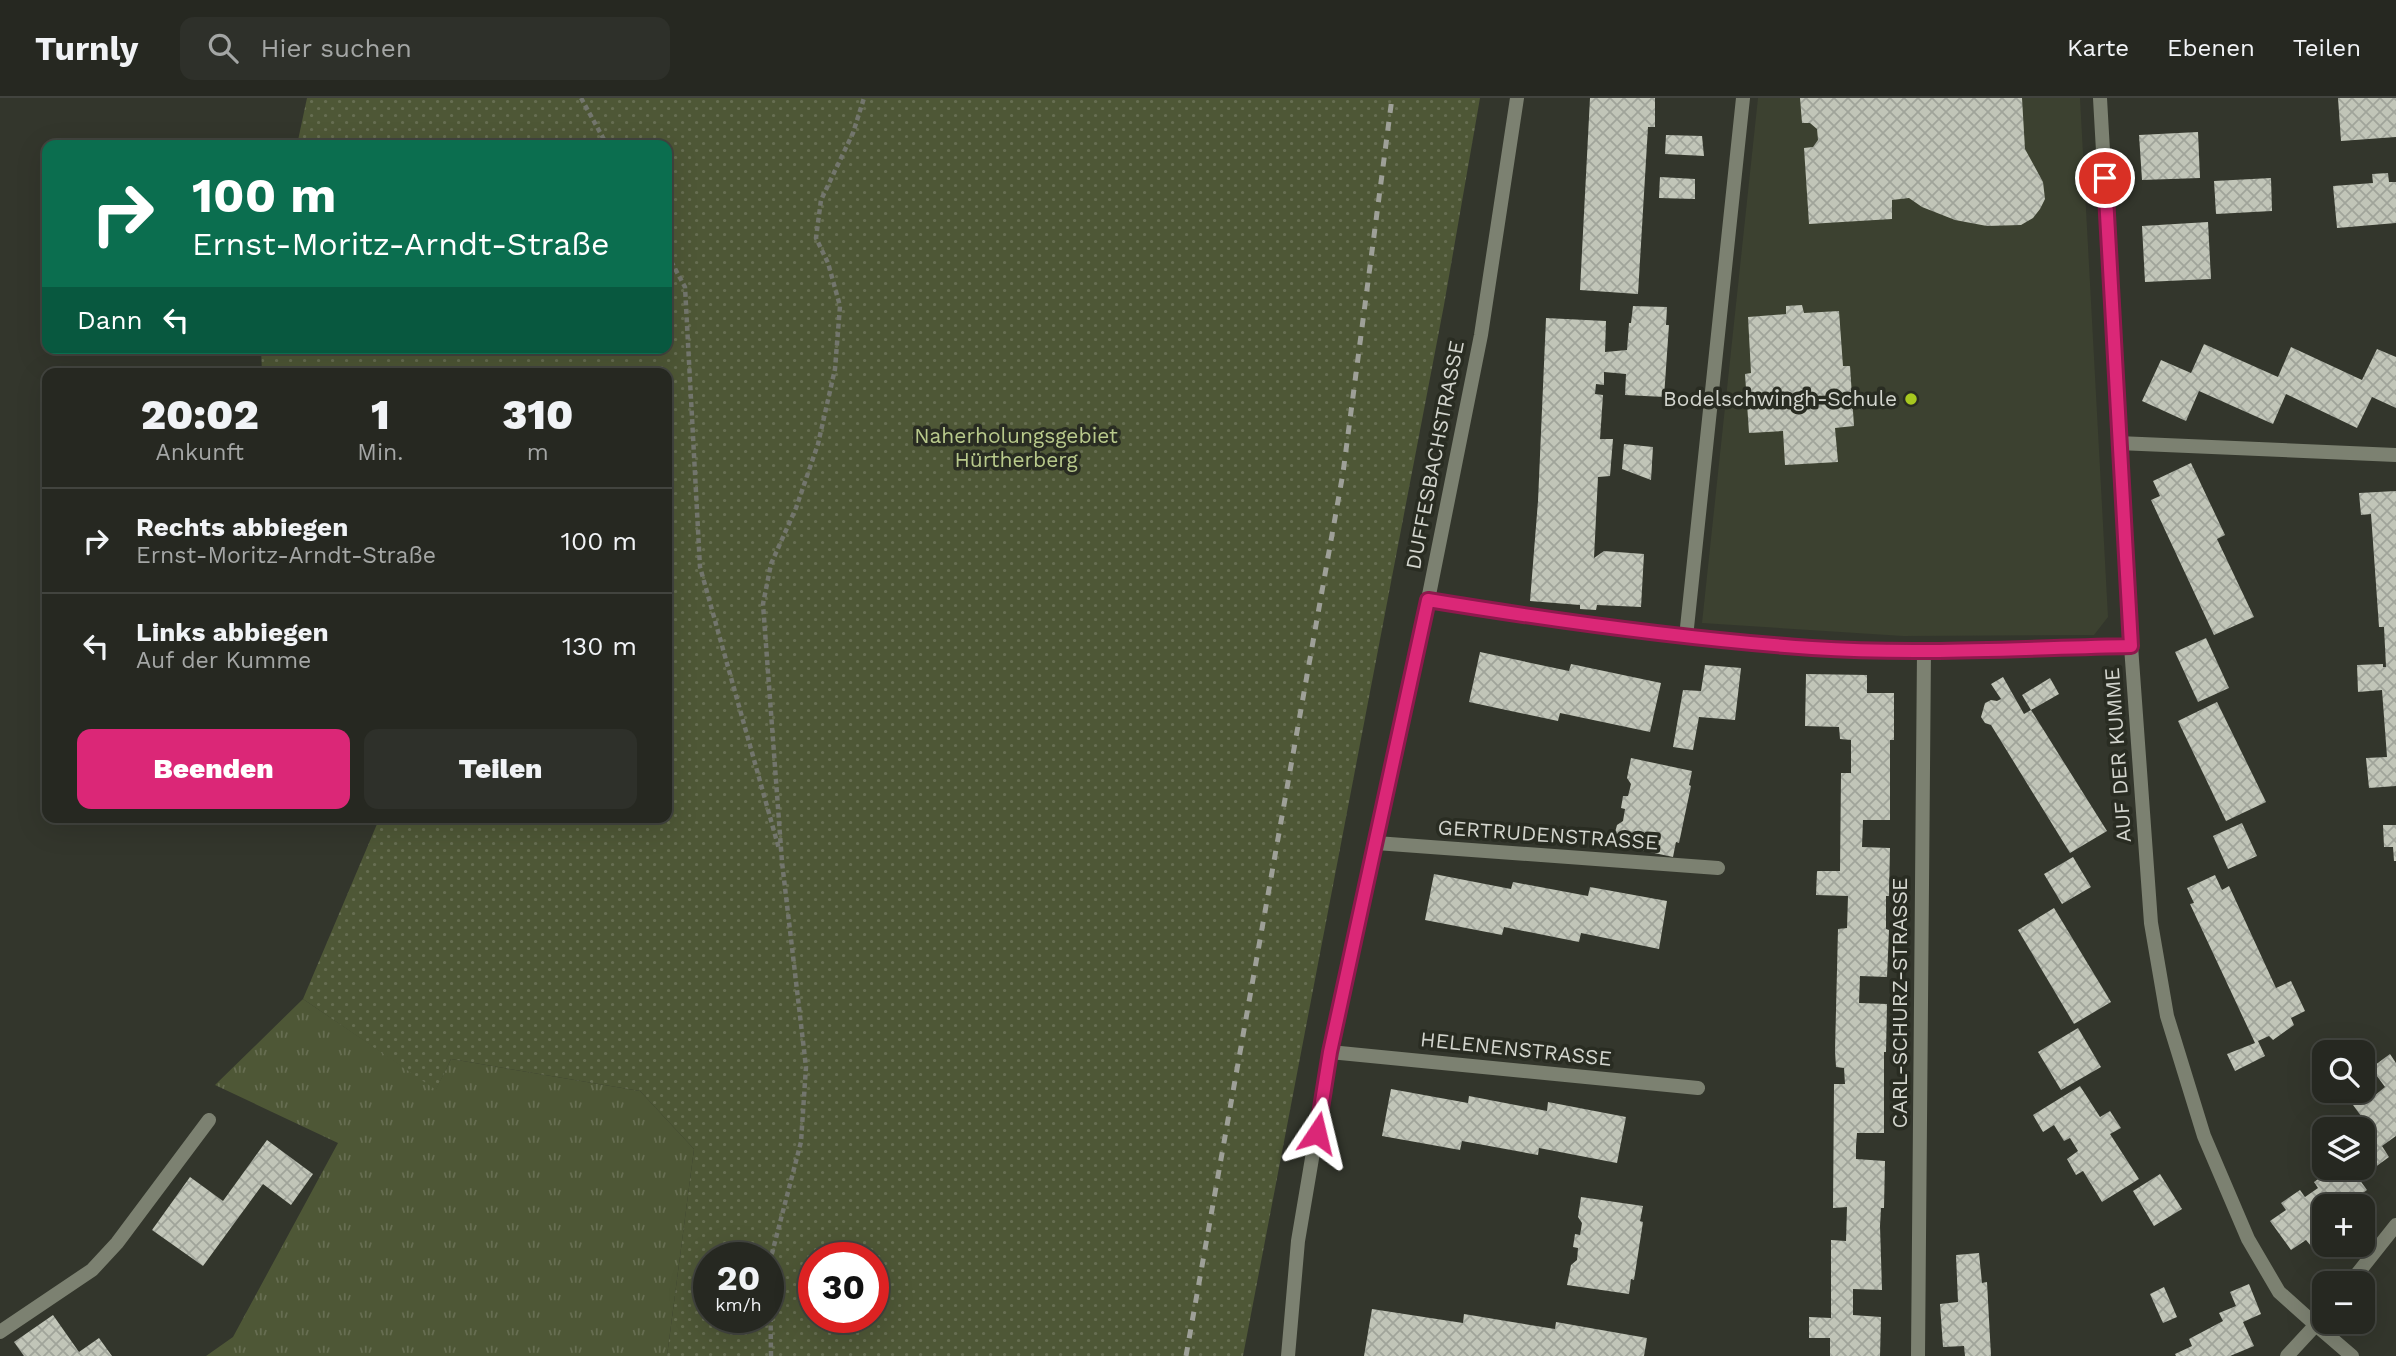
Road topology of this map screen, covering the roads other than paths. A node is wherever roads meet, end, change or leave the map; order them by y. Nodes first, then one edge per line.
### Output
1 (1517, 98) edge
2 (1743, 98) edge
3 (2100, 98) edge
4 (2118, 443) junction
5 (2396, 455) edge
6 (1428, 600) junction
7 (1686, 638) junction
8 (2131, 646) junction
9 (1924, 651) junction
10 (1376, 843) junction
11 (1718, 868) dead end
12 (1330, 1052) junction
13 (1698, 1088) dead end
14 (209, 1120) dead end
15 (2396, 1225) edge
16 (2360, 1271) edge
17 (2312, 1315) edge
18 (2312, 1329) edge
19 (0, 1332) edge
20 (2332, 1334) edge
21 (1288, 1356) edge
22 (1918, 1356) edge
23 (2287, 1356) edge
24 (2352, 1356) edge

1 - 6 street, DUFFESBACHSTRASSE
2 - 7 street
3 - 4 street, AUF DER KUMME
4 - 5 street
4 - 8 street, AUF DER KUMME
6 - 7 street
6 - 10 street, DUFFESBACHSTRASSE
7 - 9 street
8 - 9 street
8 - 17 street, AUF DER KUMME
9 - 22 street, CARL-SCHURZ-STRASSE
10 - 11 street, GERTRUDENSTRASSE
10 - 12 street, DUFFESBACHSTRASSE
12 - 13 street, HELENENSTRASSE
12 - 21 street, DUFFESBACHSTRASSE
14 - 19 street
15 - 16 street
18 - 23 street
20 - 24 street, AUF DER KUMME

